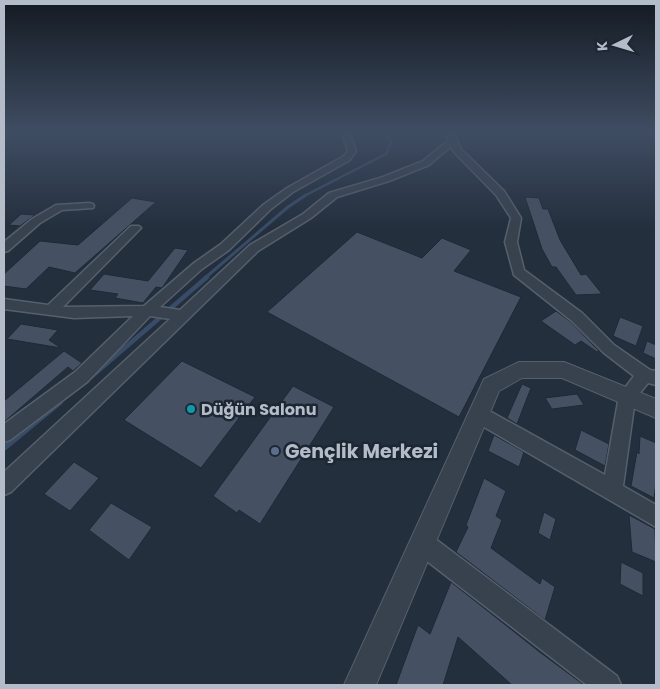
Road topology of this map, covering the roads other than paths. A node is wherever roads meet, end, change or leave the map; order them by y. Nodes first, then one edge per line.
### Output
1 (338, 163) edge
2 (426, 163) edge
3 (470, 163) edge
4 (88, 206) dead end
5 (135, 228) dead end
6 (4, 248) edge
7 (4, 304) edge
8 (51, 310) junction
9 (151, 311) junction
10 (179, 315) junction
11 (651, 377) edge
12 (627, 396) junction
13 (656, 409) edge
14 (478, 414) junction
15 (4, 434) edge
16 (4, 485) edge
17 (612, 490) junction
18 (656, 517) edge
19 (422, 543) junction
20 (360, 685) edge
21 (608, 685) edge

1 - 9 street
2 - 10 street
3 - 11 street
4 - 6 street
5 - 8 street
7 - 8 street
8 - 9 street
9 - 10 street
9 - 15 street
10 - 16 street
11 - 12 street
12 - 13 street
12 - 14 street
12 - 17 street
14 - 17 street
14 - 19 street
17 - 18 street
19 - 20 street
19 - 21 street

